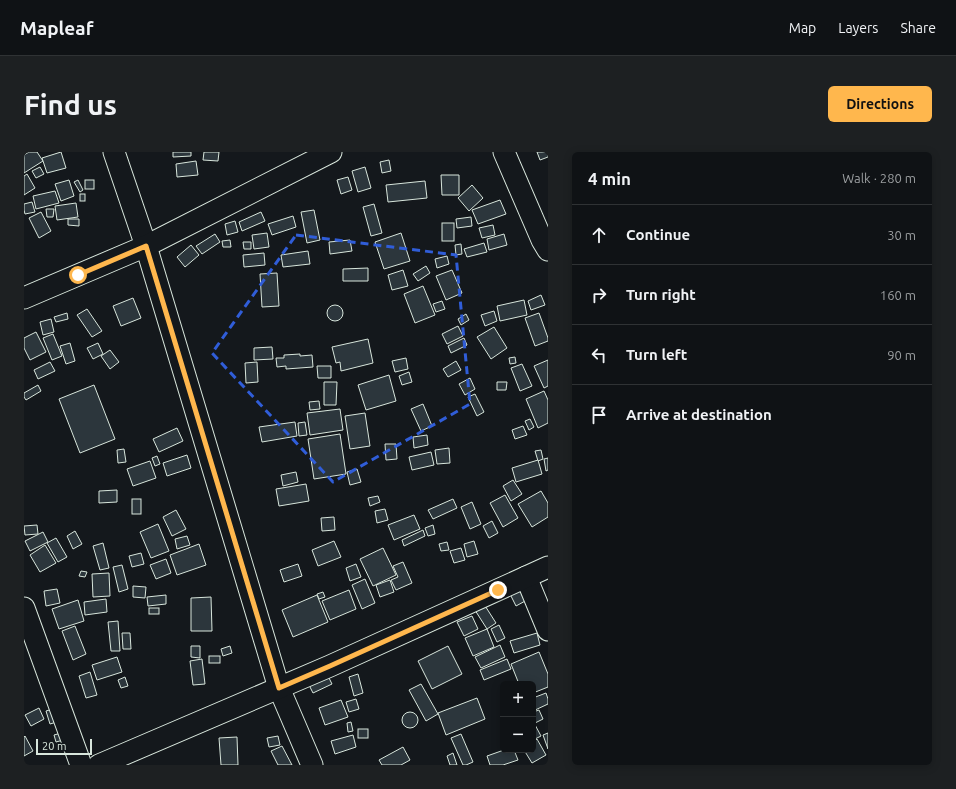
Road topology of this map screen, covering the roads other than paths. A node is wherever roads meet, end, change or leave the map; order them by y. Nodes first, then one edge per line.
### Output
1 (114, 152) edge
2 (330, 152) edge
3 (504, 152) edge
4 (146, 246) junction
5 (548, 250) edge
6 (24, 298) edge
7 (548, 567) edge
8 (526, 577) junction
9 (24, 608) edge
10 (548, 630) edge
11 (279, 688) junction
12 (81, 765) edge
13 (99, 765) edge
14 (312, 765) edge

1 - 4 street
2 - 4 street
3 - 5 street
4 - 6 street
4 - 11 street
7 - 8 street
8 - 10 street
8 - 11 street
9 - 12 street
11 - 13 street
11 - 14 street

